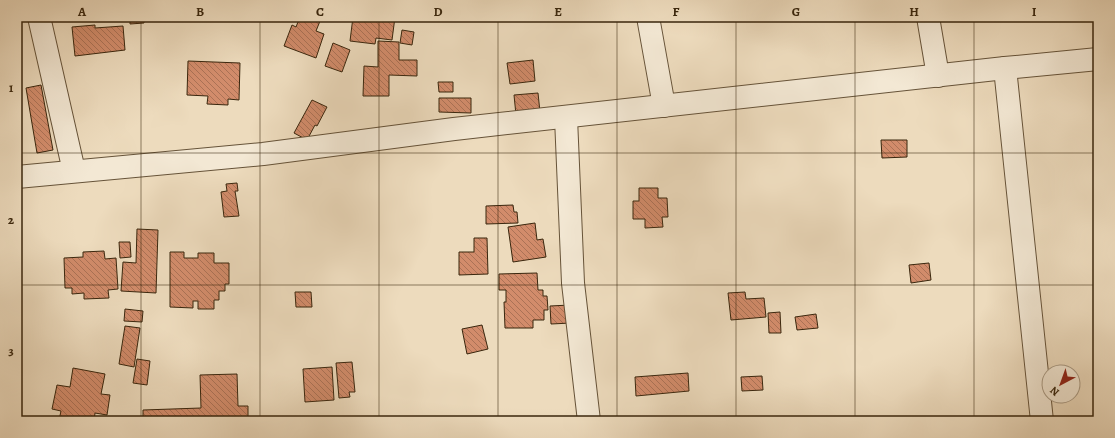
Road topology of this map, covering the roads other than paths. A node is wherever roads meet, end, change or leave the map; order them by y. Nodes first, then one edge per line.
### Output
1 (39, 17) edge
2 (648, 17) edge
3 (928, 17) edge
4 (1098, 59) edge
5 (1005, 68) junction
6 (938, 76) junction
7 (664, 106) junction
8 (566, 118) junction
9 (74, 171) junction
10 (17, 177) edge
11 (589, 421) edge
12 (1042, 421) edge

1 - 9 street
2 - 7 street
3 - 6 street
4 - 5 street
5 - 6 street
5 - 12 street
6 - 7 street
7 - 8 street
8 - 9 street
8 - 11 street
9 - 10 street

